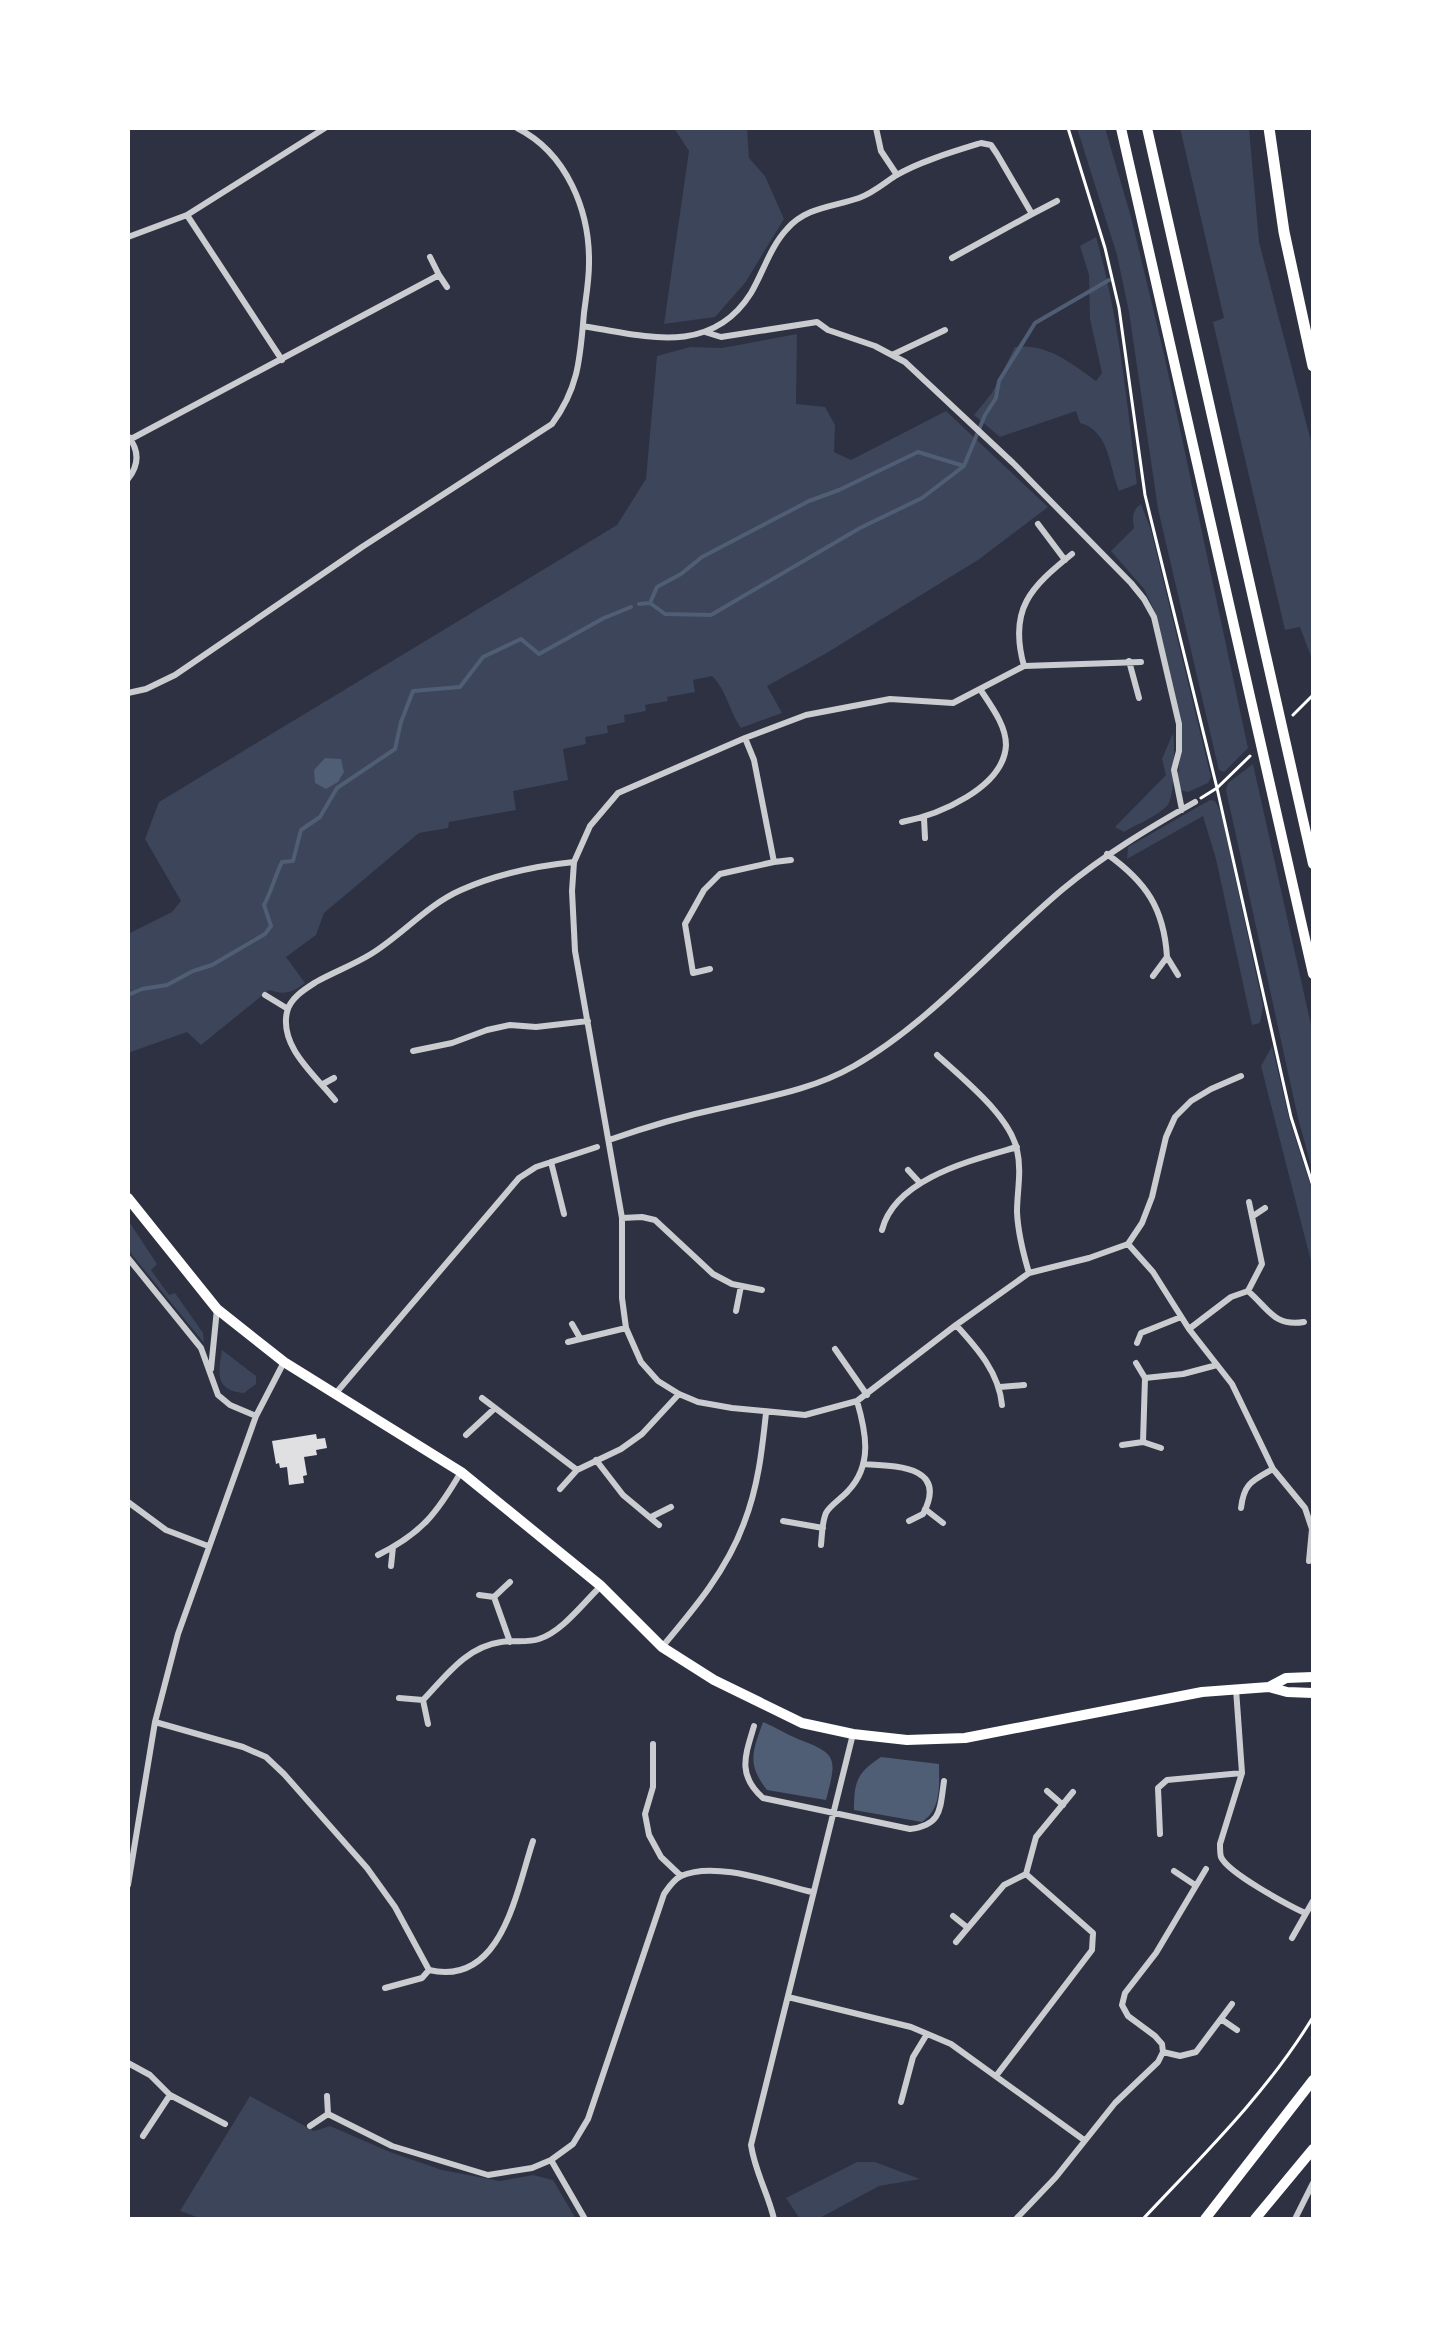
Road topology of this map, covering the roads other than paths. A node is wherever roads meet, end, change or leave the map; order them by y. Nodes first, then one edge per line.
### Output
1 (325, 128) edge
2 (517, 128) edge
3 (876, 128) edge
4 (1121, 128) edge
5 (1147, 128) edge
6 (1269, 128) edge
7 (897, 175) junction
8 (1057, 201) dead end
9 (1032, 214) junction
10 (187, 215) junction
11 (128, 237) edge
12 (430, 257) dead end
13 (952, 258) dead end
14 (439, 275) junction
15 (447, 287) dead end
16 (583, 326) junction
17 (945, 330) dead end
18 (705, 332) junction
19 (892, 355) junction
20 (282, 360) junction
21 (1313, 366) edge
22 (130, 438) edge
23 (128, 479) edge
24 (1038, 524) dead end
25 (1072, 554) dead end
26 (1065, 560) junction
27 (1129, 661) junction
28 (1141, 662) dead end
29 (1024, 666) junction
30 (980, 689) junction
31 (128, 693) edge
32 (1139, 698) dead end
33 (745, 738) junction
34 (1195, 802) road end
35 (1182, 810) junction
36 (924, 818) junction
37 (902, 822) dead end
38 (925, 838) dead end
39 (1107, 854) junction
40 (791, 860) dead end
41 (574, 862) junction
42 (774, 862) junction
43 (1313, 864) edge
44 (1167, 957) junction
45 (710, 969) dead end
46 (1313, 974) edge
47 (1178, 975) dead end
48 (1153, 976) dead end
49 (265, 995) dead end
50 (288, 1009) junction
51 (588, 1021) junction
52 (413, 1051) dead end
53 (937, 1055) dead end
54 (1241, 1076) dead end
55 (334, 1078) dead end
56 (323, 1084) junction
57 (335, 1100) dead end
58 (609, 1140) junction
59 (597, 1147) dead end
60 (1017, 1147) junction
61 (551, 1162) junction
62 (908, 1170) dead end
63 (920, 1183) junction
64 (128, 1198) edge
65 (1249, 1202) dead end
66 (1265, 1208) dead end
67 (564, 1214) dead end
68 (1253, 1216) junction
69 (622, 1218) junction
70 (882, 1230) dead end
71 (1128, 1244) junction
72 (128, 1258) edge
73 (1029, 1273) junction
74 (741, 1286) junction
75 (762, 1290) dead end
76 (1248, 1291) junction
77 (217, 1309) junction
78 (736, 1311) dead end
79 (1181, 1317) junction
80 (1304, 1322) dead end
81 (572, 1324) dead end
82 (956, 1325) junction
83 (626, 1328) junction
84 (1189, 1329) junction
85 (580, 1338) junction
86 (568, 1342) dead end
87 (1137, 1343) dead end
88 (835, 1349) dead end
89 (284, 1362) junction
90 (1136, 1363) dead end
91 (1217, 1365) junction
92 (210, 1372) junction
93 (1145, 1378) junction
94 (1024, 1385) dead end
95 (1000, 1387) junction
96 (336, 1393) junction
97 (679, 1394) junction
98 (867, 1395) junction
99 (482, 1398) dead end
100 (857, 1401) junction
101 (1002, 1405) dead end
102 (494, 1409) junction
103 (766, 1413) junction
104 (256, 1416) junction
105 (466, 1435) dead end
106 (1143, 1442) junction
107 (1122, 1445) dead end
108 (1161, 1448) dead end
109 (596, 1460) junction
110 (863, 1464) junction
111 (1273, 1469) junction
112 (577, 1470) junction
113 (461, 1472) junction
114 (560, 1489) dead end
115 (128, 1502) edge
116 (671, 1507) dead end
117 (1241, 1508) dead end
118 (925, 1509) junction
119 (651, 1517) junction
120 (783, 1521) dead end
121 (909, 1521) dead end
122 (943, 1523) dead end
123 (659, 1525) dead end
124 (823, 1528) junction
125 (1312, 1529) edge
126 (821, 1545) dead end
127 (208, 1546) junction
128 (393, 1547) junction
129 (378, 1555) dead end
130 (1309, 1561) dead end
131 (391, 1566) dead end
132 (510, 1582) dead end
133 (601, 1586) junction
134 (479, 1595) dead end
135 (494, 1597) junction
136 (510, 1642) junction
137 (662, 1647) junction
138 (1313, 1677) edge
139 (1269, 1687) junction
140 (1236, 1689) junction
141 (1313, 1693) edge
142 (399, 1698) dead end
143 (423, 1700) junction
144 (155, 1722) junction
145 (428, 1724) dead end
146 (754, 1726) dead end
147 (853, 1734) junction
148 (653, 1744) dead end
149 (1242, 1773) junction
150 (944, 1781) dead end
151 (1047, 1791) dead end
152 (1073, 1792) dead end
153 (1063, 1805) junction
154 (833, 1812) junction
155 (1160, 1834) dead end
156 (533, 1841) dead end
157 (1206, 1869) dead end
158 (1174, 1871) dead end
159 (1026, 1874) junction
160 (681, 1876) junction
161 (128, 1885) edge
162 (1195, 1885) junction
163 (812, 1892) junction
164 (1313, 1901) edge
165 (1305, 1913) junction
166 (953, 1916) dead end
167 (968, 1928) junction
168 (1292, 1938) dead end
169 (956, 1942) dead end
170 (429, 1970) junction
171 (385, 1988) dead end
172 (788, 1997) junction
173 (1232, 2004) dead end
174 (1221, 2019) junction
175 (1237, 2030) dead end
176 (927, 2034) junction
177 (1163, 2052) junction
178 (128, 2063) edge
179 (996, 2076) junction
180 (1313, 2080) edge
181 (170, 2095) junction
182 (327, 2096) dead end
183 (901, 2102) dead end
184 (328, 2114) junction
185 (225, 2124) dead end
186 (310, 2126) dead end
187 (143, 2136) dead end
188 (1084, 2140) junction
189 (1313, 2149) edge
190 (551, 2160) junction
191 (1313, 2183) edge
192 (585, 2219) edge
193 (774, 2219) edge
194 (1016, 2219) edge
195 (1205, 2219) edge
196 (1255, 2219) edge
197 (1295, 2219) edge

1 - 10 street
2 - 16 street
3 - 7 street
4 - 46 main road
5 - 43 main road
6 - 21 highway
7 - 9 street
7 - 18 street
8 - 9 street
9 - 13 street
10 - 11 street
10 - 20 street
12 - 14 street
14 - 15 street
14 - 20 street
16 - 18 street
16 - 31 street
17 - 19 street
18 - 19 street
19 - 35 street
20 - 22 street
22 - 23 street
24 - 26 street
25 - 26 street
26 - 29 street
27 - 28 street
27 - 29 street
27 - 32 street
29 - 30 street
30 - 33 street
30 - 36 street
33 - 41 street
33 - 42 street
34 - 35 street
35 - 39 street
36 - 37 street
36 - 38 street
39 - 44 street
39 - 58 street
40 - 42 street
41 - 50 street
41 - 51 street
42 - 45 street
44 - 47 street
44 - 48 street
49 - 50 street
50 - 56 street
51 - 52 street
51 - 58 street
53 - 60 street
54 - 71 street
55 - 56 street
56 - 57 street
58 - 69 street
59 - 61 street
60 - 63 street
60 - 73 street
61 - 67 street
61 - 96 street
62 - 63 street
63 - 70 street
64 - 77 main road
65 - 68 street
66 - 68 street
68 - 76 street
69 - 74 street
69 - 83 street
71 - 73 street
71 - 79 street
72 - 92 street
73 - 82 street
74 - 75 street
74 - 78 street
76 - 80 street
76 - 84 street
77 - 89 main road
77 - 92 street
79 - 84 street
79 - 87 street
81 - 85 street
82 - 95 street
82 - 98 street
83 - 85 street
83 - 97 street
84 - 91 street
85 - 86 street
88 - 98 street
89 - 96 main road
89 - 104 street
90 - 93 street
91 - 93 street
91 - 111 street
92 - 104 street
93 - 106 street
94 - 95 street
95 - 101 street
96 - 113 main road
97 - 103 street
97 - 109 street
98 - 100 street
99 - 102 street
100 - 103 street
100 - 110 street
102 - 105 street
102 - 112 street
103 - 137 street
104 - 127 street
106 - 107 street
106 - 108 street
109 - 112 street
109 - 119 street
110 - 118 street
110 - 124 street
111 - 117 street
111 - 125 street
112 - 114 street
113 - 128 street
113 - 133 main road
115 - 127 street
116 - 119 street
118 - 121 street
118 - 122 street
119 - 123 street
120 - 124 street
124 - 126 street
125 - 130 street
127 - 144 street
128 - 129 street
128 - 131 street
132 - 135 street
133 - 136 street
133 - 137 main road
134 - 135 street
135 - 136 street
136 - 143 street
137 - 147 main road
138 - 139 main road
139 - 140 main road
139 - 141 main road
140 - 147 main road
140 - 149 street
142 - 143 street
143 - 145 street
144 - 161 street
144 - 170 street
146 - 154 street
147 - 154 street
148 - 160 street
149 - 155 street
149 - 165 street
150 - 154 street
151 - 153 street
152 - 153 street
153 - 159 street
154 - 163 street
156 - 170 street
157 - 162 street
158 - 162 street
159 - 167 street
159 - 179 street
160 - 163 street
160 - 190 street
162 - 177 street
163 - 172 street
164 - 165 street
165 - 168 street
166 - 167 street
167 - 169 street
170 - 171 street
172 - 176 street
172 - 193 street
173 - 174 street
174 - 175 street
174 - 177 street
176 - 179 street
176 - 183 street
177 - 188 street
178 - 181 street
179 - 188 street
180 - 195 main road
181 - 185 street
181 - 187 street
182 - 184 street
184 - 186 street
184 - 190 street
188 - 194 street
189 - 196 main road
190 - 192 street
191 - 197 street

